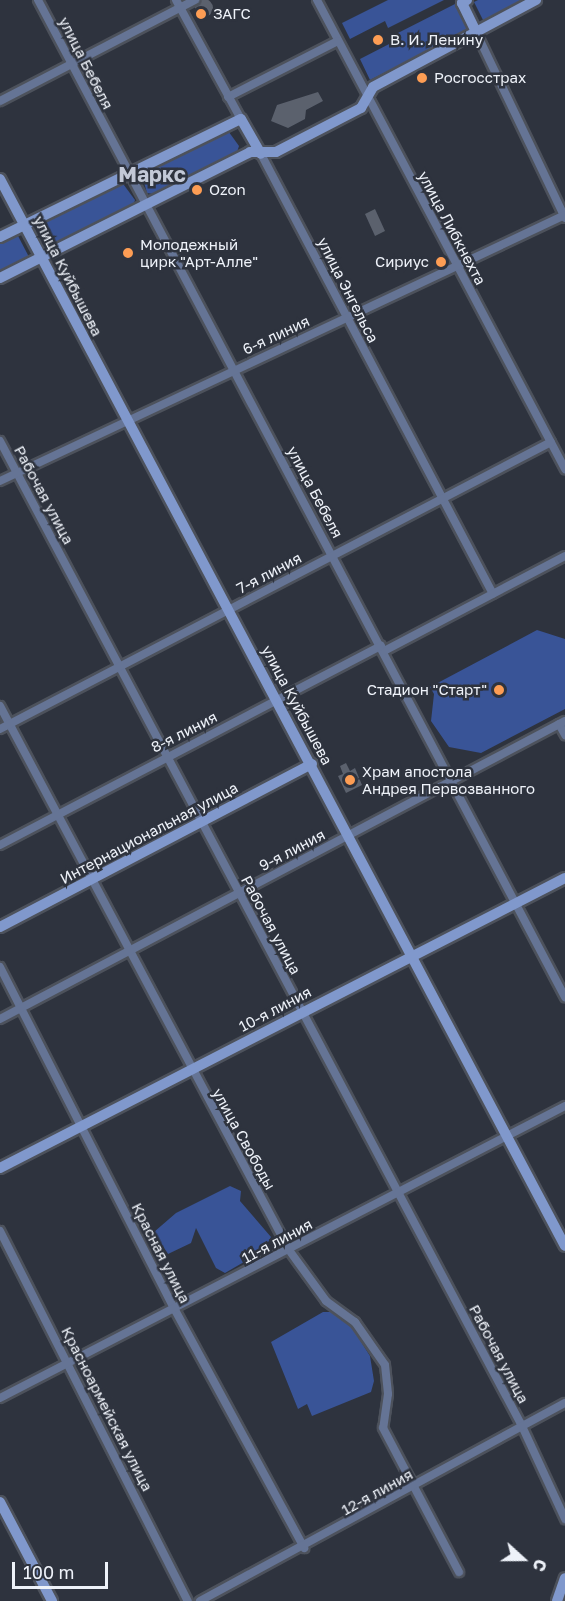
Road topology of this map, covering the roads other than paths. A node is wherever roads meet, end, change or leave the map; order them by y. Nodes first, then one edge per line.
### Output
1 (38, 0) edge
2 (195, 0) edge
3 (317, 0) edge
4 (536, 0) edge
5 (463, 1) edge
6 (178, 4) edge
7 (476, 32) junction
8 (338, 41) junction
9 (72, 63) junction
10 (367, 96) junction
11 (228, 97) junction
12 (0, 101) edge
13 (240, 119) junction
14 (261, 154) junction
15 (128, 172) junction
16 (0, 179) edge
17 (144, 205) junction
18 (565, 217) edge
19 (25, 224) junction
20 (0, 237) edge
21 (40, 255) junction
22 (456, 265) junction
23 (0, 278) edge
24 (345, 317) junction
25 (236, 369) junction
26 (128, 420) junction
27 (0, 441) edge
28 (550, 441) junction
29 (565, 469) edge
30 (18, 472) junction
31 (0, 481) edge
32 (440, 499) junction
33 (332, 555) junction
34 (565, 556) edge
35 (493, 594) junction
36 (229, 609) junction
37 (383, 648) junction
38 (119, 666) junction
39 (277, 699) junction
40 (0, 706) edge
41 (562, 722) edge
42 (9, 724) junction
43 (0, 729) edge
44 (565, 735) edge
45 (166, 756) junction
46 (312, 764) junction
47 (452, 781) junction
48 (58, 814) junction
49 (202, 823) junction
50 (349, 835) junction
51 (0, 845) edge
52 (565, 878) edge
53 (93, 880) junction
54 (239, 893) junction
55 (516, 904) junction
56 (0, 927) edge
57 (129, 951) junction
58 (411, 957) junction
59 (0, 967) edge
60 (565, 998) edge
61 (21, 1008) junction
62 (301, 1012) junction
63 (0, 1019) edge
64 (190, 1071) junction
65 (565, 1106) edge
66 (81, 1127) junction
67 (506, 1136) junction
68 (0, 1168) edge
69 (397, 1192) junction
70 (0, 1231) edge
71 (565, 1246) edge
72 (289, 1250) junction
73 (175, 1310) junction
74 (69, 1363) junction
75 (0, 1398) edge
76 (565, 1403) edge
77 (520, 1424) junction
78 (413, 1487) junction
79 (0, 1502) edge
80 (565, 1519) edge
81 (304, 1548) junction
82 (459, 1572) dead end
83 (565, 1578) edge
84 (52, 1601) edge
85 (188, 1601) edge
86 (200, 1601) edge
87 (557, 1601) edge

1 - 9 street, улица Бебеля
2 - 6 street
3 - 8 street, улица Либкнехта
4 - 7 street
5 - 7 street
6 - 9 street
6 - 11 street, улица Энгельса
7 - 10 street
7 - 18 street
8 - 10 street, улица Либкнехта
8 - 11 street
9 - 12 street
9 - 15 street, улица Бебеля
10 - 14 street
10 - 22 street, улица Либкнехта
11 - 13 street, улица Энгельса
13 - 14 street, улица Энгельса
13 - 15 street
14 - 17 street
14 - 24 street, улица Энгельса
15 - 17 street, улица Бебеля
15 - 19 street
16 - 19 street, улица Куйбышева
17 - 21 street
17 - 25 street, улица Бебеля
18 - 22 street, 6-я линия
19 - 20 street
19 - 21 street, улица Куйбышева
21 - 23 street
21 - 26 street, улица Куйбышева
22 - 24 street, 6-я линия
22 - 28 street, улица Либкнехта
24 - 25 street, 6-я линия
24 - 32 street, улица Энгельса
25 - 26 street, 6-я линия
25 - 33 street, улица Бебеля
26 - 30 street, 6-я линия
26 - 36 street, улица Куйбышева
27 - 30 street, Рабочая улица
28 - 29 street, улица Либкнехта
28 - 32 street, 7-я линия
30 - 31 street, 6-я линия
30 - 38 street, Рабочая улица
32 - 33 street, 7-я линия
32 - 35 street, улица Энгельса
33 - 36 street, 7-я линия
33 - 37 street, улица Бебеля
34 - 35 street, 8-я линия
35 - 37 street, 8-я линия
36 - 38 street, 7-я линия
36 - 39 street, улица Куйбышева
37 - 39 street, 8-я линия
37 - 47 street, улица Бебеля
38 - 42 street, 7-я линия
38 - 45 street, Рабочая улица
39 - 45 street, 8-я линия
39 - 46 street, улица Куйбышева
40 - 42 street, улица Свободы
41 - 44 street
41 - 47 street, 9-я линия
42 - 43 street, 7-я линия
42 - 48 street, улица Свободы
45 - 48 street, 8-я линия
45 - 49 street, Рабочая улица
46 - 49 street, Интернациональная улица
46 - 50 street, улица Куйбышева
47 - 50 street, 9-я линия
47 - 55 street, улица Бебеля
48 - 51 street, 8-я линия
48 - 53 street, улица Свободы
49 - 53 street, Интернациональная улица
49 - 54 street, Рабочая улица
50 - 54 street, 9-я линия
50 - 58 street, улица Куйбышева
52 - 55 street, 10-я линия
53 - 56 street, Интернациональная улица
53 - 57 street, улица Свободы
54 - 57 street, 9-я линия
54 - 62 street, Рабочая улица
55 - 58 street, 10-я линия
55 - 60 street, улица Бебеля
57 - 61 street, 9-я линия
57 - 64 street, улица Свободы
58 - 62 street, 10-я линия
58 - 67 street, улица Куйбышева
59 - 61 street, Красная улица
61 - 63 street, 9-я линия
61 - 66 street, Красная улица
62 - 64 street, 10-я линия
62 - 69 street, Рабочая улица
64 - 66 street, 10-я линия
64 - 72 street, улица Свободы
65 - 67 street, 11-я линия
66 - 68 street, 10-я линия
66 - 73 street, Красная улица
67 - 69 street, 11-я линия
67 - 71 street, улица Куйбышева
69 - 72 street, 11-я линия
69 - 77 street, Рабочая улица
70 - 74 street, Красноармейская улица
72 - 73 street, 11-я линия
72 - 78 street, улица Свободы
73 - 74 street, 11-я линия
73 - 81 street, Красная улица
74 - 75 street, 11-я линия
74 - 85 street, Красноармейская улица
76 - 77 street, 12-я линия
77 - 78 street, 12-я линия
77 - 80 street, Рабочая улица
78 - 81 street, 12-я линия
78 - 82 street, улица Свободы
79 - 84 street
81 - 86 street, 12-я линия
83 - 87 street

